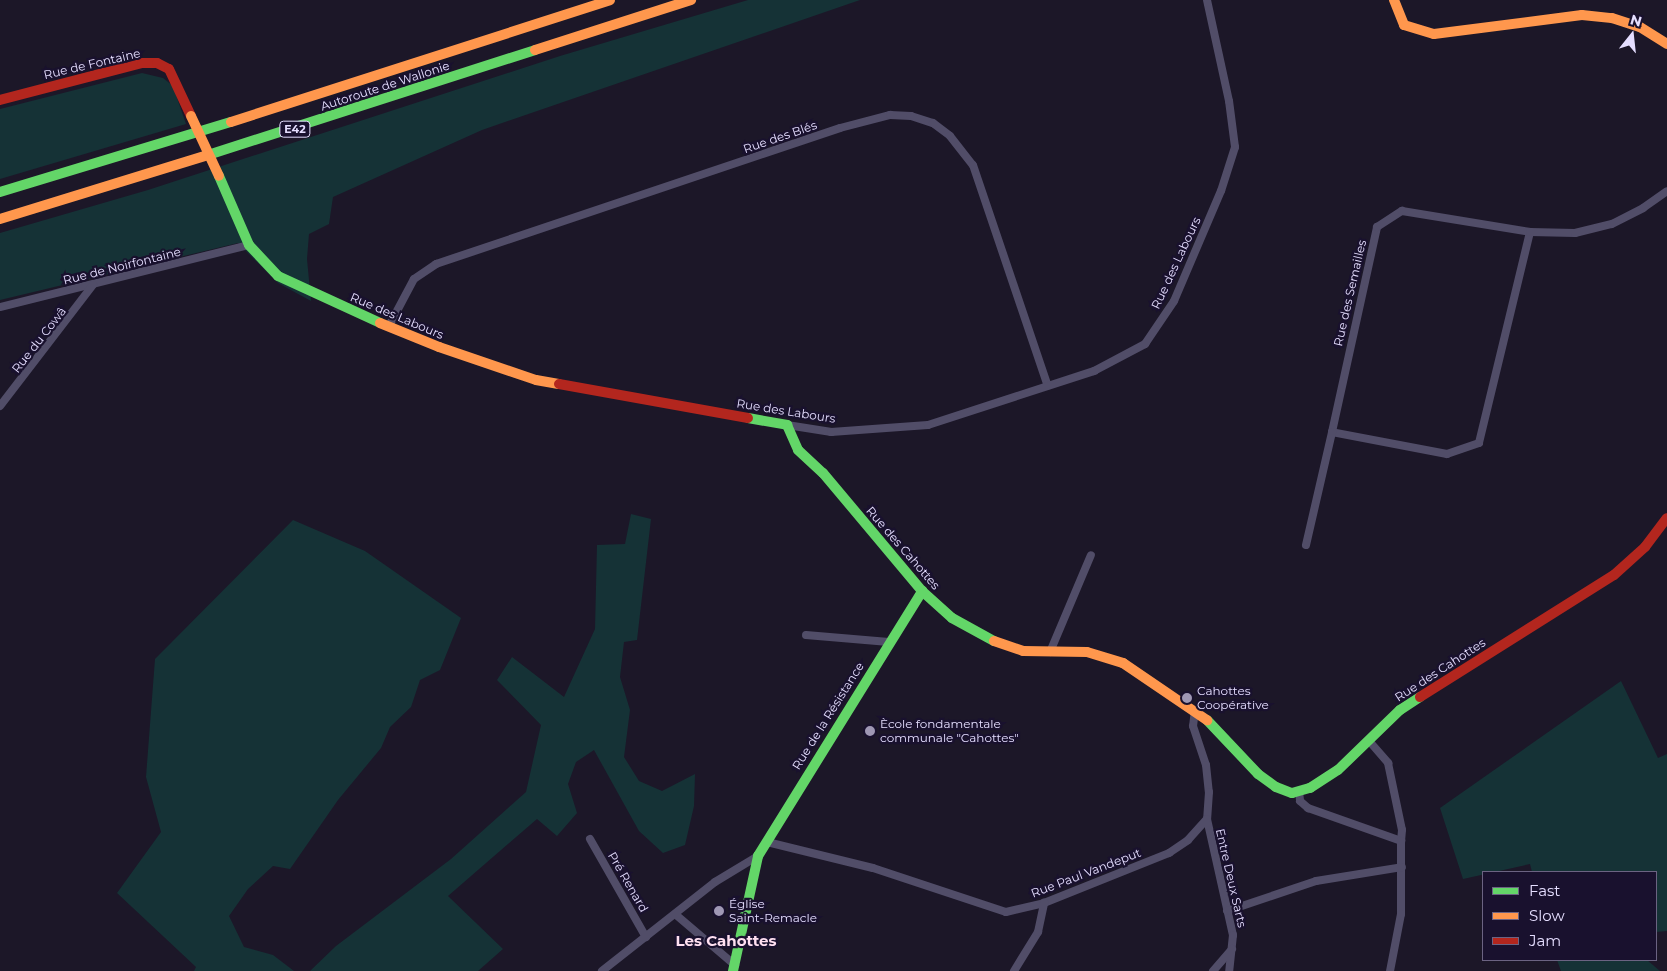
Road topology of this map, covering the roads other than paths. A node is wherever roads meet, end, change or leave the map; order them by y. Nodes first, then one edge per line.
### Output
1 (610, 0) edge
2 (691, 0) edge
3 (1207, 0) edge
4 (1394, 0) edge
5 (1667, 44) edge
6 (0, 100) edge
7 (191, 116) joint
8 (1667, 191) edge
9 (0, 192) edge
10 (0, 219) edge
11 (1530, 232) junction
12 (249, 245) junction
13 (93, 285) junction
14 (0, 307) edge
15 (389, 326) junction
16 (1048, 386) junction
17 (0, 406) edge
18 (787, 425) junction
19 (1332, 432) junction
20 (1667, 518) edge
21 (1306, 545) dead end
22 (1089, 555) dead end
23 (922, 591) junction
24 (806, 635) dead end
25 (889, 642) junction
26 (1050, 652) junction
27 (1194, 710) junction
28 (1370, 742) junction
29 (1300, 791) junction
30 (1207, 820) junction
31 (590, 839) dead end
32 (1401, 841) junction
33 (767, 842) junction
34 (758, 856) junction
35 (1402, 866) junction
36 (1044, 903) junction
37 (1227, 911) junction
38 (675, 914) junction
39 (646, 937) junction
40 (1232, 949) junction
41 (734, 968) edge
42 (602, 971) edge
43 (1014, 971) edge
44 (1213, 971) edge
45 (1229, 971) edge
46 (1390, 971) edge

1 - 9 main road, Autoroute de Wallonie / E42
2 - 10 main road, Autoroute de Wallonie / E42
3 - 16 street, Rue des Labours
4 - 5 main road
6 - 7 main road, Rue de Fontaine
7 - 12 main road, Rue des Labours, bridge
8 - 11 street, Rue des Semailles
11 - 19 street
11 - 19 street, Rue des Semailles
12 - 13 street, Rue de Noirfontaine
12 - 15 main road, Rue des Labours
13 - 14 street, Rue de Noirfontaine
13 - 17 street, Rue du Cowâ
15 - 16 street, Rue des Blés
15 - 18 main road, Rue des Labours
16 - 18 street, Rue des Labours
18 - 23 main road, Rue des Cahottes
19 - 21 street, Rue des Semailles
20 - 28 main road, Rue des Cahottes
22 - 26 street
23 - 25 main road, Rue de la Résistance
23 - 26 main road, Rue des Cahottes
24 - 25 street
25 - 33 main road, Rue de la Résistance
26 - 27 main road, Rue des Cahottes
27 - 29 main road, Rue des Cahottes
27 - 30 street
28 - 29 main road, Rue des Cahottes
28 - 32 street
29 - 32 street
30 - 36 street, Rue Paul Vandeput
30 - 37 street, Entre Deux Sarts
31 - 39 street, Pré Renard
32 - 35 street
33 - 34 main road, Rue de la Résistance
33 - 36 street, Rue Paul Vandeput
34 - 38 street
34 - 41 main road
35 - 37 street
35 - 46 street
36 - 43 street
37 - 40 street, Entre Deux Sarts
38 - 39 street
38 - 41 street
39 - 42 street
40 - 44 street
40 - 45 street, Entre Deux Sarts

